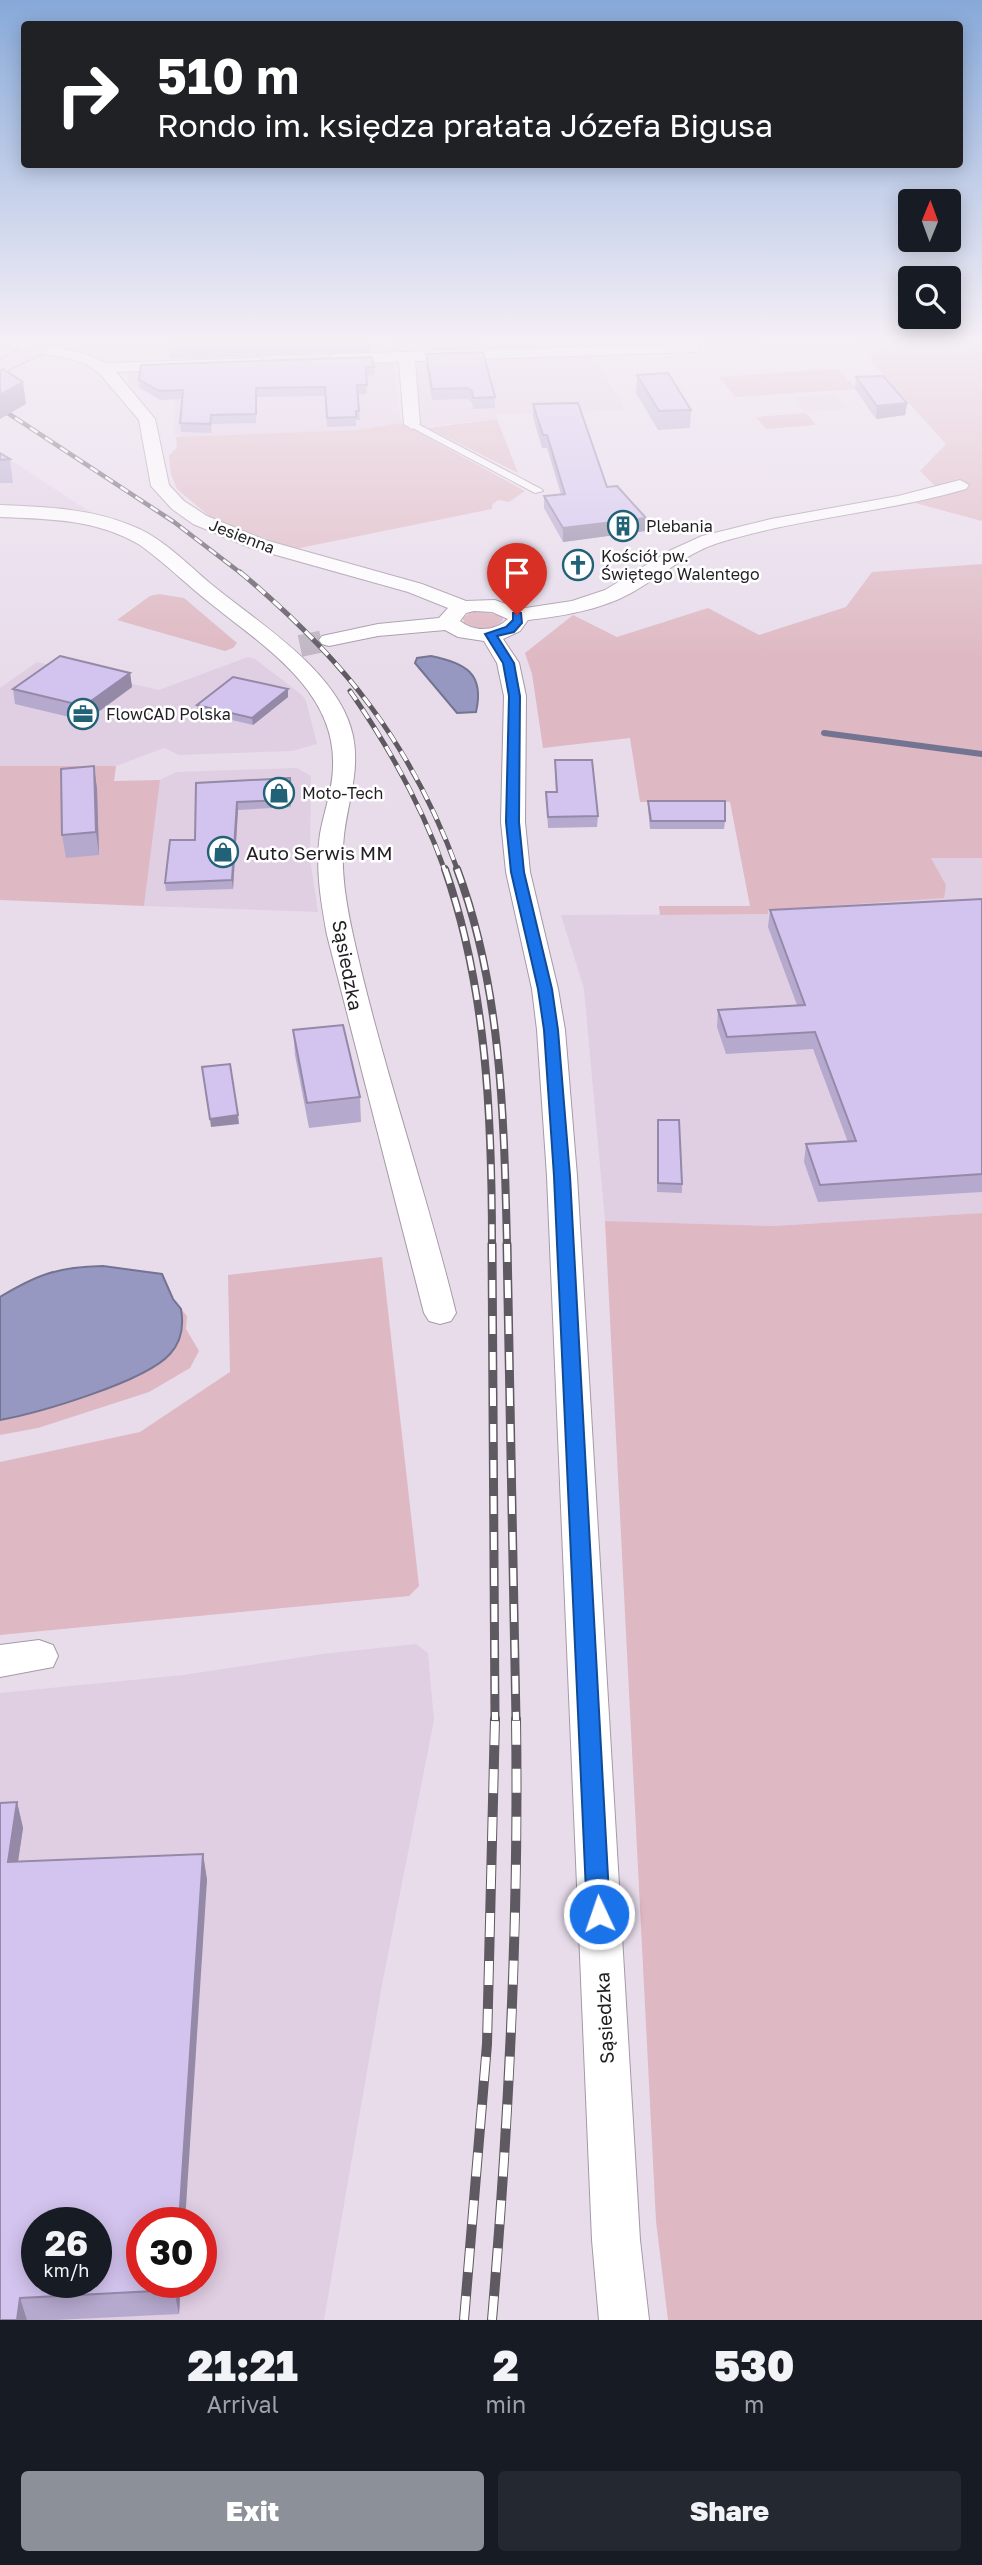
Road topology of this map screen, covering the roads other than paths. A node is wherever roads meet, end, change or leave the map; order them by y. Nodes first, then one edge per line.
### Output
1 (152, 447) edge
2 (456, 447) edge
3 (960, 485) dead end
4 (538, 491) dead end
5 (0, 511) edge
6 (457, 615) junction
7 (504, 625) junction
8 (329, 640) tunnel mouth
9 (440, 1313) dead end
10 (39, 1656) dead end
11 (0, 1661) edge
12 (624, 2320) edge

1 - 6 street, Jesienna
2 - 4 lane
3 - 7 street
5 - 9 street, Sąsiedzka
6 - 7 street, Jesienna
6 - 7 street
6 - 8 street
7 - 12 street, Sąsiedzka
10 - 11 street

